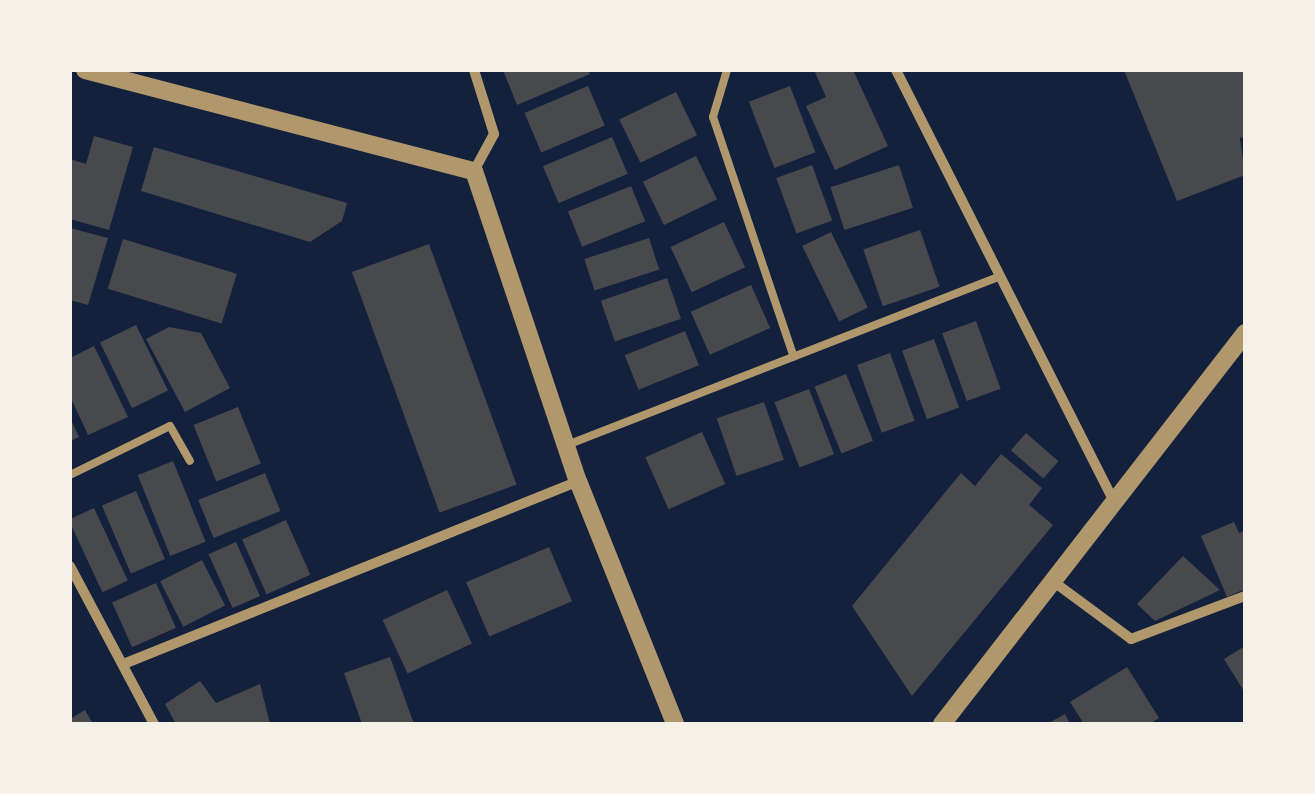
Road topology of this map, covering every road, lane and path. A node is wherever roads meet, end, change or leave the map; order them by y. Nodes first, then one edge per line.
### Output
1 (85, 70) edge
2 (474, 70) edge
3 (728, 70) edge
4 (896, 70) edge
5 (474, 171) junction
6 (996, 278) junction
7 (1245, 332) edge
8 (794, 357) junction
9 (566, 446) junction
10 (190, 461) dead end
11 (70, 474) edge
12 (578, 482) junction
13 (1114, 503) junction
14 (70, 566) edge
15 (1054, 582) junction
16 (1245, 596) edge
17 (126, 663) junction
18 (154, 724) edge
19 (675, 724) edge
20 (942, 724) edge

1 - 5 street
2 - 5 street
3 - 8 lane
4 - 6 street
5 - 9 street
6 - 8 lane
6 - 13 street
7 - 13 street
8 - 9 lane
9 - 12 street
10 - 11 lane
12 - 17 street
12 - 19 street
13 - 15 street
14 - 17 street
15 - 16 street
15 - 20 street
17 - 18 street

